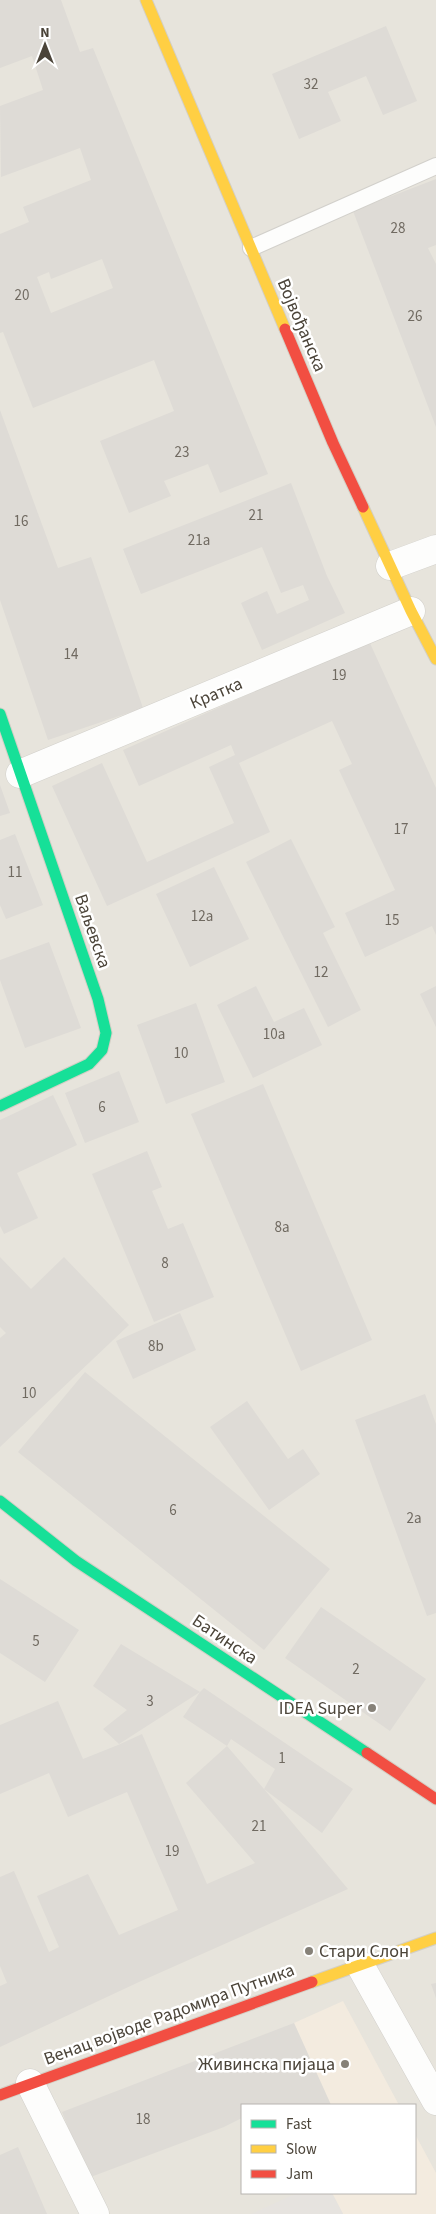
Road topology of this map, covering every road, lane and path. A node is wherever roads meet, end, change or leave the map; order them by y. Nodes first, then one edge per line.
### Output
1 (146, 0) edge
2 (436, 166) edge
3 (251, 248) junction
4 (436, 549) edge
5 (390, 566) junction
6 (411, 612) junction
7 (436, 659) edge
8 (0, 714) edge
9 (20, 774) junction
10 (0, 1106) edge
11 (0, 1501) edge
12 (436, 1799) edge
13 (436, 1938) edge
14 (360, 1965) junction
15 (30, 2083) junction
16 (0, 2096) edge
17 (436, 2101) edge
18 (94, 2214) edge

1 - 3 street, Војвођанска
2 - 3 lane
3 - 5 street, Војвођанска
4 - 5 street
5 - 6 street, Војвођанска
6 - 7 street, Војвођанска
6 - 9 street, Кратка
8 - 9 street, Ваљевска
9 - 10 street, Ваљевска
11 - 12 street, Батинска
13 - 14 street, Венац војводе Радомира Путника
14 - 15 street, Венац војводе Радомира Путника
14 - 17 street
15 - 16 street, Венац војводе Радомира Путника
15 - 18 street

